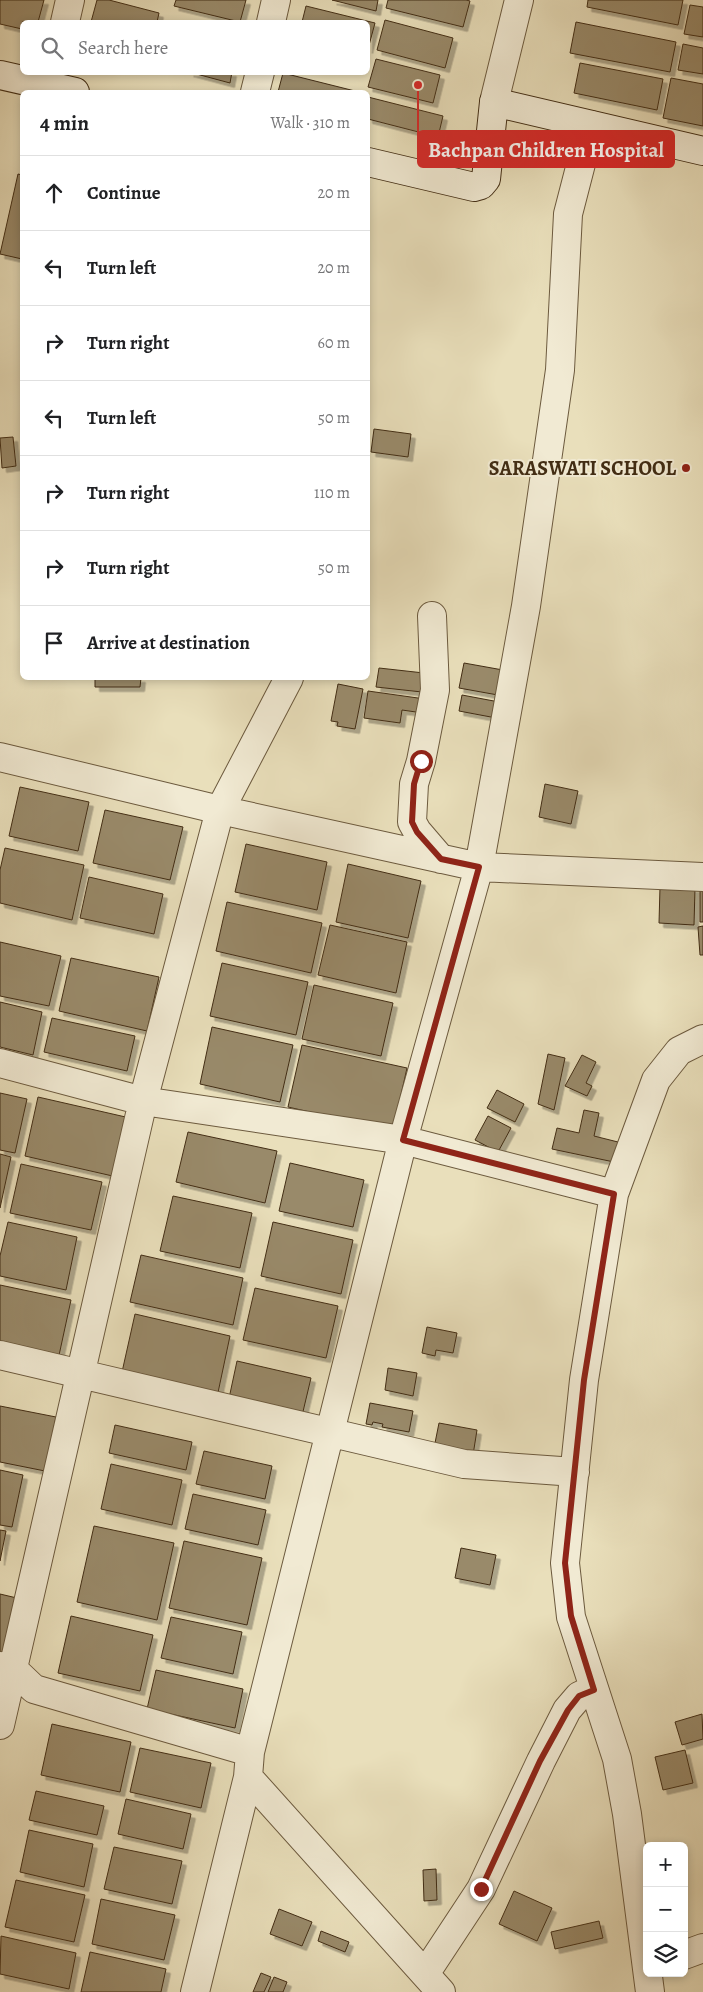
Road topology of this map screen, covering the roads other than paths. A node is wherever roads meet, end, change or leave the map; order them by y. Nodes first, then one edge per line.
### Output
1 (70, 0) edge
2 (276, 0) edge
3 (519, 0) edge
4 (65, 20) edge
5 (271, 20) edge
6 (0, 75) edge
7 (259, 75) edge
8 (59, 84) edge
9 (256, 90) edge
10 (494, 102) junction
11 (591, 125) junction
12 (703, 151) edge
13 (370, 162) edge
14 (432, 616) dead end
15 (288, 680) edge
16 (0, 757) edge
17 (220, 810) junction
18 (441, 859) junction
19 (479, 867) junction
20 (703, 877) edge
21 (703, 1039) edge
22 (0, 1063) edge
23 (143, 1101) junction
24 (403, 1140) junction
25 (614, 1194) junction
26 (0, 1355) edge
27 (81, 1374) junction
28 (332, 1433) junction
29 (575, 1472) junction
30 (6, 1668) edge
31 (594, 1690) junction
32 (0, 1725) edge
33 (249, 1765) junction
34 (643, 1945) edge
35 (703, 1948) edge
36 (688, 1954) edge
37 (647, 1977) edge
38 (433, 1983) edge
39 (195, 1992) edge
40 (650, 1992) edge

1 - 4 street
2 - 5 street
3 - 10 street
6 - 8 street
7 - 9 street
10 - 11 street
10 - 13 street
11 - 12 street
11 - 19 street
14 - 18 street
15 - 17 street
16 - 17 street
17 - 18 street
17 - 23 street
18 - 19 street
19 - 20 street
19 - 24 street
21 - 25 street
22 - 23 street
23 - 24 street
23 - 27 street
24 - 25 street
24 - 28 street
25 - 29 street
26 - 27 street
27 - 28 street
27 - 30 street
28 - 29 street
28 - 33 street
29 - 31 street
30 - 32 street
30 - 33 street
31 - 34 street
31 - 38 street
33 - 38 street
33 - 39 street
35 - 36 street
37 - 40 street

